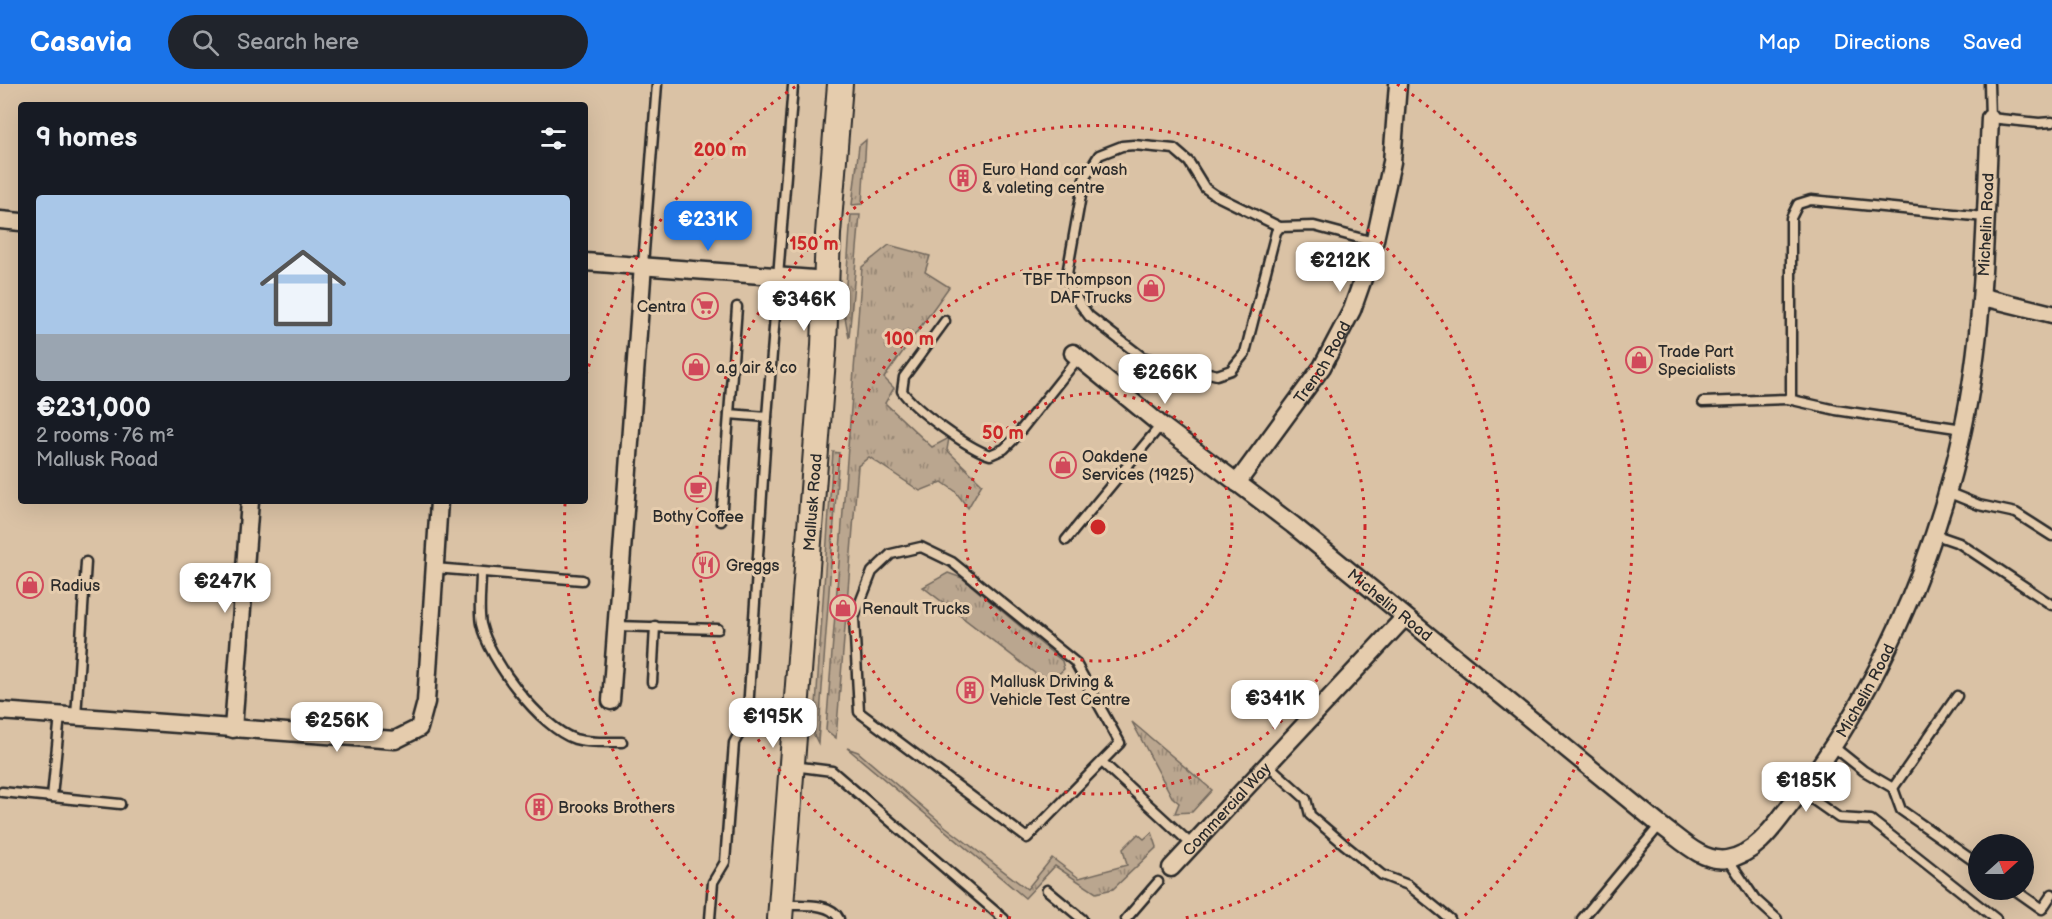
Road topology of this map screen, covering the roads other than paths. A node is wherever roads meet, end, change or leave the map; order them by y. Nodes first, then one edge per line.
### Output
1 (657, 84) edge
2 (840, 84) edge
3 (1398, 84) edge
4 (1989, 84) edge
5 (793, 86) dead end
6 (1990, 118) junction
7 (2052, 122) edge
8 (1985, 217) junction
9 (0, 220) edge
10 (18, 222) edge
11 (1280, 227) junction
12 (1374, 242) junction
13 (588, 262) edge
14 (643, 265) junction
15 (777, 275) junction
16 (827, 280) junction
17 (1983, 297) junction
18 (738, 307) dead end
19 (2052, 314) edge
20 (945, 321) dead end
21 (1076, 355) joint
22 (1788, 399) junction
23 (1702, 402) dead end
24 (729, 414) junction
25 (767, 417) junction
26 (1161, 425) junction
27 (1963, 429) junction
28 (1237, 483) junction
29 (1947, 492) junction
30 (250, 504) edge
31 (439, 504) edge
32 (721, 521) dead end
33 (1933, 534) junction
34 (2052, 536) edge
35 (1066, 540) dead end
36 (86, 562) dead end
37 (434, 568) junction
38 (481, 573) junction
39 (582, 580) dead end
40 (2052, 605) edge
41 (1405, 618) junction
42 (616, 626) junction
43 (655, 626) junction
44 (718, 629) dead end
45 (652, 682) dead end
46 (1957, 696) dead end
47 (611, 701) dead end
48 (0, 711) edge
49 (68, 716) junction
50 (747, 726) junction
51 (796, 726) junction
52 (233, 729) junction
53 (621, 742) dead end
54 (1834, 747) junction
55 (1102, 762) junction
56 (1267, 764) junction
57 (792, 766) junction
58 (1893, 788) junction
59 (2, 792) dead end
60 (1802, 792) junction
61 (52, 797) junction
62 (120, 804) dead end
63 (1660, 825) junction
64 (1192, 844) junction
65 (1968, 857) edge
66 (1728, 859) junction
67 (1171, 868) dead end
68 (1158, 882) dead end
69 (1047, 890) dead end
70 (2052, 894) edge
71 (2029, 900) edge
72 (780, 912) edge
73 (710, 919) edge
74 (839, 919) edge
75 (1004, 919) edge
76 (1083, 919) edge
77 (1126, 919) edge
78 (1450, 919) edge
79 (1582, 919) edge
80 (1777, 919) edge
81 (1996, 919) edge

1 - 14 lane
2 - 16 main road, Mallusk Road
3 - 12 street, Trench Road
4 - 6 lane
5 - 15 lane
6 - 7 lane
6 - 8 street, Michelin Road
8 - 17 street, Michelin Road
8 - 22 lane
9 - 10 street
11 - 11 lane
11 - 12 lane
12 - 28 street, Trench Road
13 - 14 street
14 - 15 street
14 - 42 street
15 - 16 street
15 - 25 lane
16 - 51 main road, Mallusk Road
17 - 19 street
17 - 27 street, Michelin Road
18 - 24 lane
20 - 21 lane
21 - 26 street, Michelin Road
22 - 23 lane
22 - 27 lane
24 - 25 lane
24 - 32 lane
25 - 50 lane
26 - 28 street, Michelin Road
26 - 35 lane
27 - 29 street, Michelin Road
28 - 41 street, Michelin Road
29 - 33 street, Michelin Road
29 - 34 lane
30 - 52 street
31 - 37 street
33 - 40 lane
33 - 54 street, Michelin Road
36 - 49 lane
37 - 38 lane
37 - 52 street
38 - 39 lane
38 - 53 lane
41 - 56 street, Commercial Way
41 - 63 street, Michelin Road
42 - 43 lane
42 - 47 street
43 - 44 lane
43 - 45 lane
46 - 58 lane
48 - 49 street
49 - 52 street
49 - 61 lane
50 - 51 lane
50 - 73 lane
51 - 57 main road, Mallusk Road
54 - 58 lane
54 - 60 street, Michelin Road
55 - 55 lane
55 - 64 lane
56 - 64 street, Commercial Way
56 - 78 lane
57 - 72 main road, Mallusk Road
57 - 75 lane
58 - 65 lane
59 - 61 lane
60 - 66 street, Michelin Road
60 - 81 lane
61 - 62 lane
63 - 66 street, Michelin Road
63 - 79 lane
64 - 67 street, Commercial Way
66 - 80 lane
68 - 77 lane
69 - 76 lane
70 - 71 lane
72 - 74 lane

